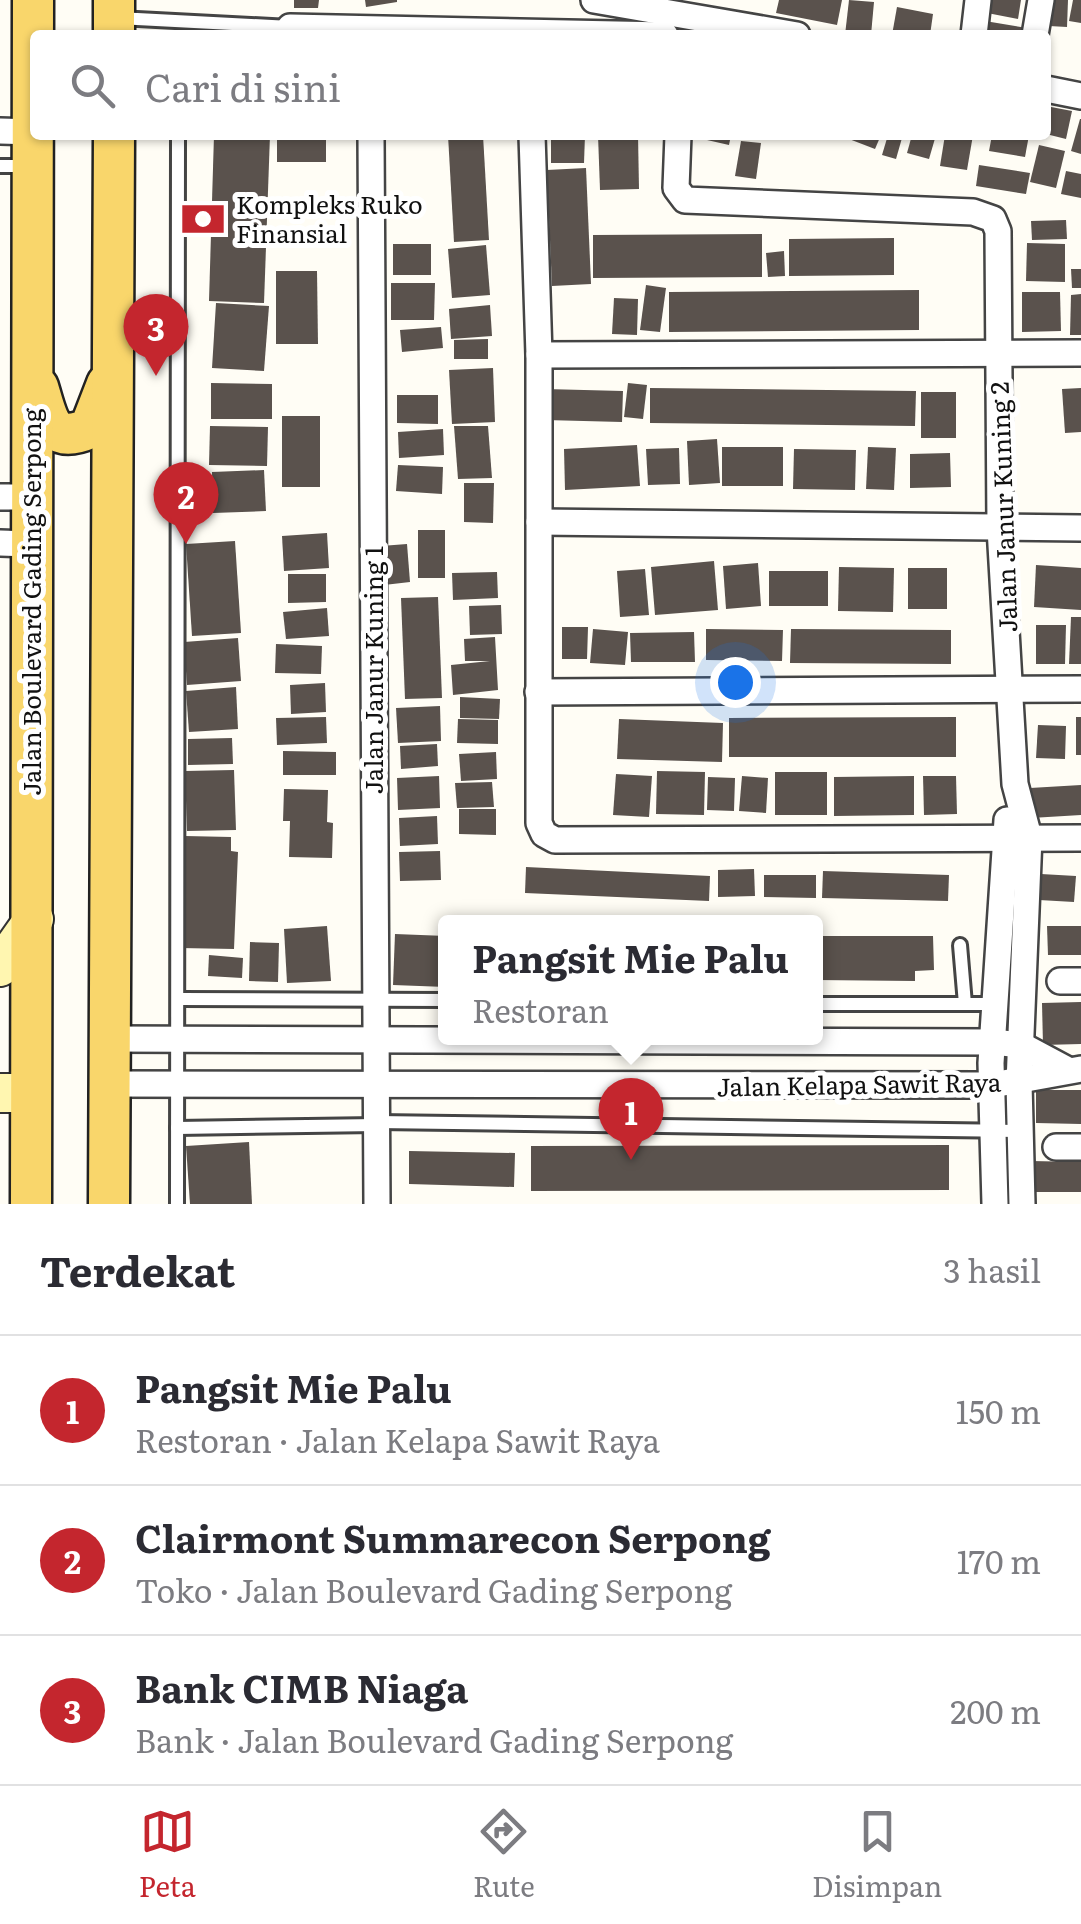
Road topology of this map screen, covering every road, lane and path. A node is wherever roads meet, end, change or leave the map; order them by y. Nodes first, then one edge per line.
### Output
1 (33, 0) edge
2 (594, 0) edge
3 (978, 0) edge
4 (1041, 0) edge
5 (114, 18) edge
6 (290, 26) joint
7 (179, 29) edge
8 (31, 30) edge
9 (343, 30) edge
10 (774, 30) edge
11 (975, 30) edge
12 (1036, 30) edge
13 (30, 46) edge
14 (1051, 90) edge
15 (1081, 96) edge
16 (0, 132) edge
17 (114, 140) edge
18 (178, 140) edge
19 (370, 140) edge
20 (532, 140) edge
21 (678, 140) edge
22 (23, 155) edge
23 (999, 353) junction
24 (1081, 354) edge
25 (539, 356) junction
26 (31, 366) junction
27 (113, 366) junction
28 (15, 496) edge
29 (539, 522) junction
30 (1000, 528) junction
31 (1081, 528) edge
32 (15, 544) edge
33 (1081, 689) edge
34 (1013, 690) junction
35 (538, 692) junction
36 (1015, 784) junction
37 (1003, 837) junction
38 (1029, 837) junction
39 (1081, 838) edge
40 (34, 918) junction
41 (960, 946) dead end
42 (0, 967) edge
43 (180, 999) junction
44 (376, 999) junction
45 (438, 1000) edge
46 (823, 1004) edge
47 (964, 1004) junction
48 (994, 1004) junction
49 (1022, 1004) junction
50 (110, 1038) junction
51 (180, 1042) junction
52 (376, 1042) junction
53 (438, 1042) edge
54 (823, 1042) edge
55 (992, 1042) junction
56 (1020, 1045) junction
57 (1073, 1069) edge
58 (1019, 1083) junction
59 (109, 1084) junction
60 (377, 1084) junction
61 (992, 1084) junction
62 (177, 1086) junction
63 (15, 1093) edge
64 (377, 1124) junction
65 (177, 1128) junction
66 (992, 1131) junction
67 (1020, 1131) junction
68 (32, 1204) edge
69 (109, 1204) edge
70 (177, 1204) edge
71 (377, 1204) edge
72 (995, 1204) edge
73 (1022, 1204) edge

1 - 8 main road, Jalan Boulevard Gading Serpong
2 - 10 street
3 - 11 street
4 - 12 street
5 - 7 lane
6 - 7 lane
6 - 9 street
13 - 22 main road, Jalan Boulevard Gading Serpong
14 - 15 street
16 - 22 street
17 - 27 main road
18 - 43 lane
19 - 44 street, Jalan Janur Kuning 1
20 - 25 street
21 - 23 street, Jalan Janur Kuning 2
22 - 26 main road, Jalan Boulevard Gading Serpong
23 - 24 street
23 - 25 street
23 - 30 street, Jalan Janur Kuning 2
25 - 29 street
26 - 27 main road
26 - 28 main road, Jalan Boulevard Gading Serpong
27 - 50 main road
28 - 32 main road, Jalan Boulevard Gading Serpong
29 - 30 street
29 - 35 street
30 - 31 street
30 - 34 street, Jalan Janur Kuning 2
32 - 40 main road, Jalan Boulevard Gading Serpong
33 - 34 street
34 - 35 street
34 - 36 street, Jalan Janur Kuning 2
35 - 37 street
36 - 37 street, Jalan Janur Kuning 2
36 - 38 street, Jalan Janur Kuning 2
37 - 38 street
37 - 48 street, Jalan Janur Kuning 2
38 - 39 street
38 - 49 street, Jalan Janur Kuning 2
40 - 42 street
40 - 63 main road, Jalan Boulevard Gading Serpong
41 - 47 lane
43 - 44 lane
43 - 51 lane
44 - 45 lane
44 - 52 street, Jalan Janur Kuning 1
46 - 47 lane
47 - 48 lane
48 - 49 lane
48 - 55 street, Jalan Janur Kuning 2
49 - 56 street, Jalan Janur Kuning 2
50 - 51 street, Jalan Kelapa Sawit Raya
50 - 59 main road
51 - 52 street, Jalan Kelapa Sawit Raya
51 - 62 lane
52 - 53 street, Jalan Kelapa Sawit Raya
52 - 60 street, Jalan Janur Kuning 1
54 - 55 street, Jalan Kelapa Sawit Raya
55 - 56 street, Jalan Kelapa Sawit Raya
55 - 61 street, Jalan Janur Kuning 2
56 - 57 street, Jalan Kelapa Sawit Raya
56 - 58 street, Jalan Janur Kuning 2
57 - 58 street, Jalan Kelapa Sawit Raya
58 - 61 street, Jalan Kelapa Sawit Raya
58 - 67 street, Jalan Janur Kuning 2
59 - 62 street, Jalan Kelapa Sawit Raya
59 - 69 main road
60 - 61 street, Jalan Kelapa Sawit Raya
60 - 62 street, Jalan Kelapa Sawit Raya
60 - 64 street, Jalan Janur Kuning 1
61 - 66 street, Jalan Janur Kuning 2
62 - 65 lane
63 - 68 main road, Jalan Boulevard Gading Serpong
64 - 65 lane
64 - 66 lane
64 - 71 street, Jalan Janur Kuning 1
65 - 70 lane
66 - 67 lane
66 - 72 street, Jalan Janur Kuning 2
67 - 73 street, Jalan Janur Kuning 2

